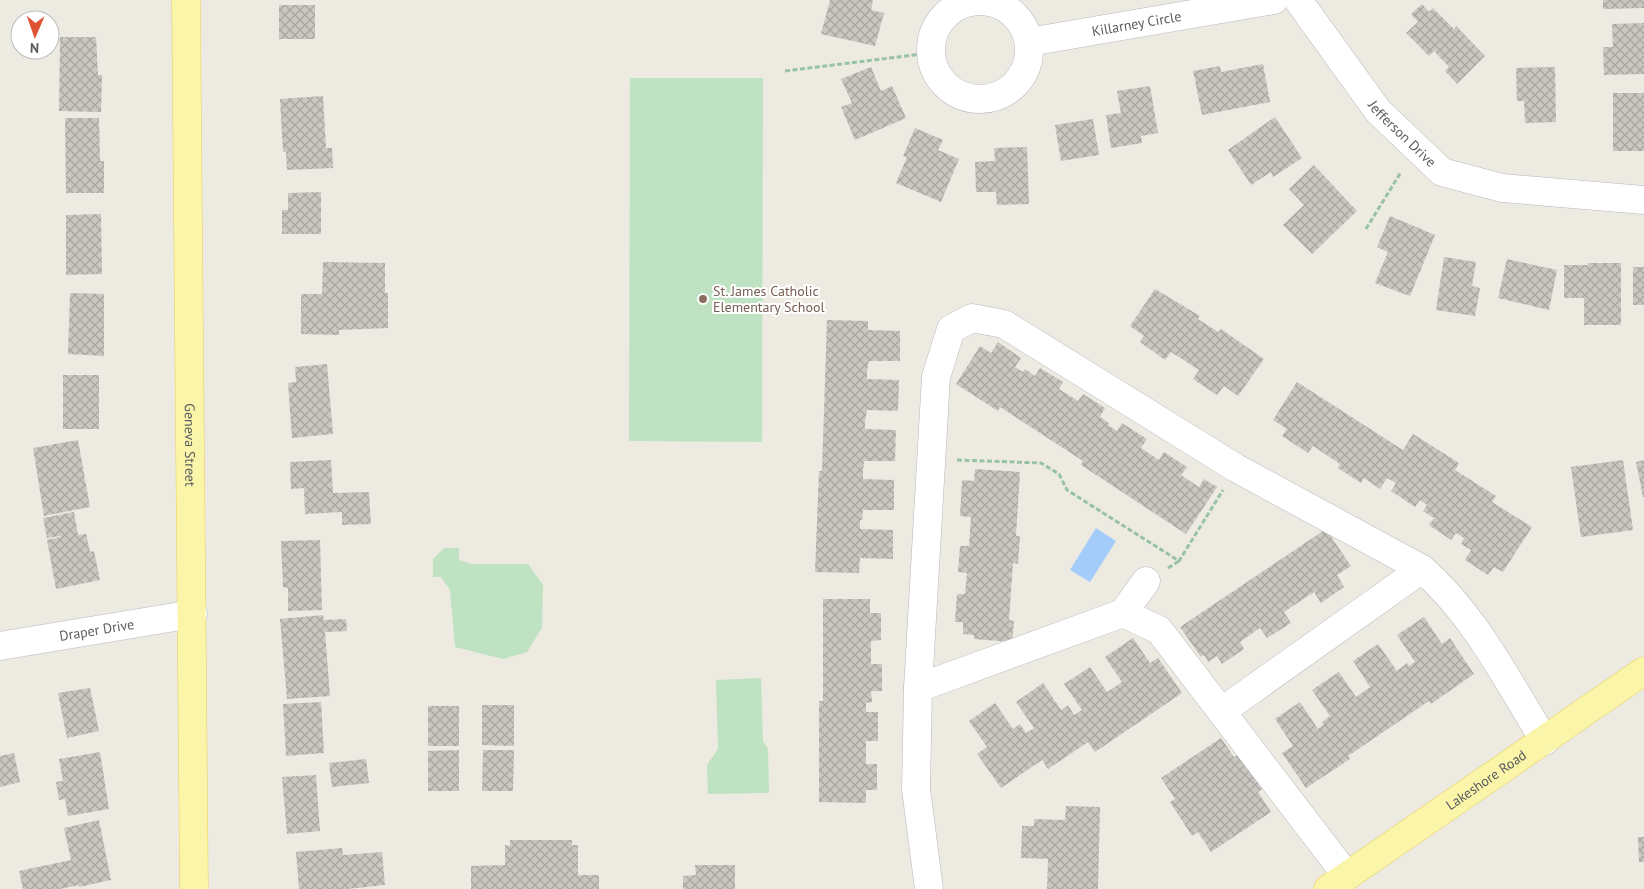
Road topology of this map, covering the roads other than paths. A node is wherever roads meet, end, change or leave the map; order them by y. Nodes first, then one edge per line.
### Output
1 (186, 0) edge
2 (1274, 0) edge
3 (1298, 0) edge
4 (1028, 42) junction
5 (1644, 200) edge
6 (1422, 569) junction
7 (1146, 581) dead end
8 (1123, 613) junction
9 (193, 614) junction
10 (0, 646) edge
11 (1644, 671) edge
12 (918, 688) junction
13 (1222, 711) junction
14 (1545, 741) junction
15 (1338, 882) edge
16 (194, 889) edge
17 (930, 889) edge

1 - 9 main road, Geneva Street
2 - 4 street, Killarney Circle
3 - 5 street, Jefferson Drive
4 - 4 street
6 - 12 street
6 - 13 street
6 - 14 street
7 - 8 street
8 - 12 street
8 - 13 street
9 - 10 street, Draper Drive
9 - 16 main road, Geneva Street
11 - 14 main road, Lakeshore Road
12 - 17 street
13 - 15 street
14 - 15 main road, Lakeshore Road

